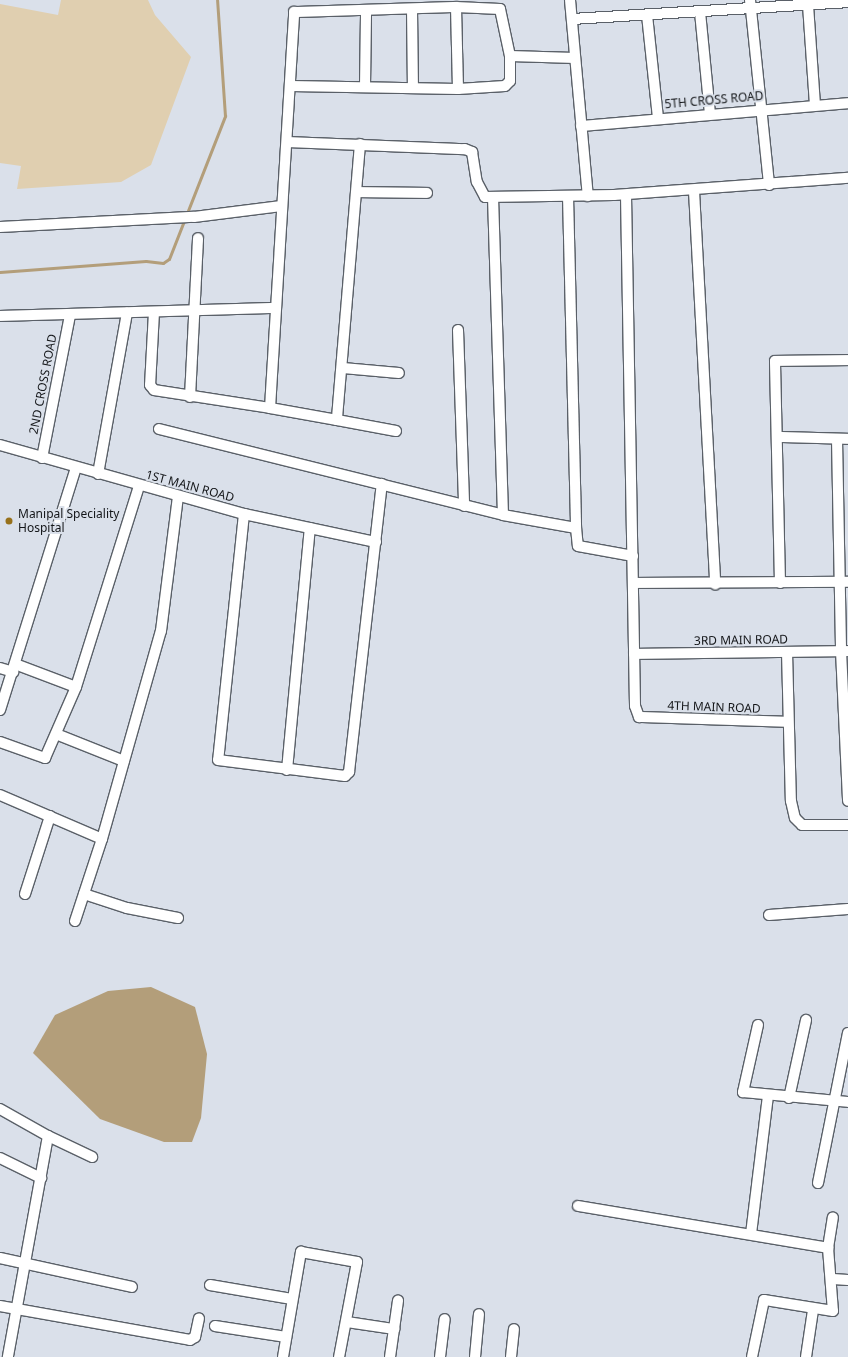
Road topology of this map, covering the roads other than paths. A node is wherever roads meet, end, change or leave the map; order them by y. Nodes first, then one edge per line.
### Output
1 (570, 0) edge
2 (848, 2) edge
3 (751, 4) edge
4 (808, 5) junction
5 (456, 7) junction
6 (412, 9) junction
7 (366, 10) junction
8 (700, 12) junction
9 (647, 15) junction
10 (572, 19) junction
11 (510, 56) junction
12 (575, 58) junction
13 (291, 86) junction
14 (365, 86) junction
15 (413, 88) junction
16 (458, 89) junction
17 (848, 103) edge
18 (815, 105) junction
19 (762, 110) junction
20 (710, 114) junction
21 (658, 118) junction
22 (581, 126) junction
23 (287, 142) junction
24 (360, 144) junction
25 (848, 178) edge
26 (769, 185) junction
27 (694, 191) junction
28 (357, 192) junction
29 (428, 194) dead end
30 (626, 195) junction
31 (568, 196) junction
32 (588, 196) junction
33 (493, 197) junction
34 (281, 206) junction
35 (0, 227) edge
36 (198, 238) dead end
37 (274, 308) junction
38 (192, 311) junction
39 (154, 312) junction
40 (128, 313) junction
41 (70, 315) junction
42 (0, 316) edge
43 (458, 330) dead end
44 (848, 360) edge
45 (343, 368) junction
46 (399, 373) dead end
47 (190, 397) junction
48 (270, 408) junction
49 (337, 420) junction
50 (159, 429) dead end
51 (396, 431) dead end
52 (778, 437) junction
53 (837, 439) junction
54 (848, 439) edge
55 (0, 445) edge
56 (42, 458) junction
57 (76, 468) junction
58 (98, 474) junction
59 (382, 484) junction
60 (139, 486) junction
61 (178, 497) junction
62 (464, 506) junction
63 (244, 514) junction
64 (503, 515) junction
65 (310, 528) junction
66 (576, 528) junction
67 (376, 542) junction
68 (633, 556) junction
69 (844, 582) edge
70 (633, 583) junction
71 (780, 583) junction
72 (715, 584) junction
73 (844, 651) edge
74 (787, 652) junction
75 (634, 654) junction
76 (0, 668) edge
77 (14, 668) junction
78 (76, 687) junction
79 (0, 710) edge
80 (788, 722) junction
81 (56, 734) junction
82 (0, 742) edge
83 (124, 761) junction
84 (287, 770) junction
85 (0, 795) edge
86 (848, 801) edge
87 (50, 816) junction
88 (848, 825) edge
89 (102, 839) junction
90 (25, 894) dead end
91 (84, 894) junction
92 (848, 908) edge
93 (769, 915) dead end
94 (178, 918) dead end
95 (75, 921) dead end
96 (806, 1020) dead end
97 (758, 1024) dead end
98 (848, 1033) edge
99 (768, 1095) junction
100 (789, 1098) junction
101 (834, 1101) junction
102 (848, 1102) edge
103 (0, 1109) edge
104 (48, 1136) junction
105 (92, 1157) dead end
106 (0, 1158) edge
107 (41, 1178) junction
108 (818, 1183) dead end
109 (578, 1206) dead end
110 (833, 1217) dead end
111 (751, 1234) junction
112 (828, 1248) junction
113 (0, 1258) edge
114 (24, 1262) junction
115 (833, 1279) junction
116 (848, 1280) edge
117 (210, 1285) dead end
118 (132, 1287) dead end
119 (292, 1299) junction
120 (398, 1301) dead end
121 (0, 1306) edge
122 (18, 1309) junction
123 (813, 1310) junction
124 (479, 1314) dead end
125 (200, 1318) dead end
126 (445, 1320) dead end
127 (347, 1322) junction
128 (215, 1326) dead end
129 (394, 1329) junction
130 (514, 1329) dead end
131 (286, 1337) junction
132 (8, 1357) edge
133 (283, 1357) edge
134 (339, 1357) edge
135 (390, 1357) edge
136 (440, 1357) edge
137 (475, 1357) edge
138 (511, 1357) edge
139 (752, 1357) edge
140 (806, 1357) edge

1 - 10 street
2 - 4 street
3 - 4 street
3 - 8 street
3 - 19 street
4 - 18 street
5 - 6 street
5 - 11 street
5 - 16 street
6 - 7 street
6 - 15 street
7 - 13 street
7 - 14 street
8 - 9 street
8 - 20 street
9 - 10 street
9 - 21 street
10 - 12 street
11 - 12 street
11 - 16 street
12 - 22 street
13 - 14 street
13 - 23 street
14 - 15 street
15 - 16 street
17 - 18 street, 5TH CROSS ROAD
18 - 19 street, 5TH CROSS ROAD
19 - 20 street, 5TH CROSS ROAD
19 - 26 street
20 - 21 street, 5TH CROSS ROAD
21 - 22 street, 5TH CROSS ROAD
22 - 32 street
23 - 24 street
23 - 34 street
24 - 28 street
24 - 33 street
25 - 26 street
26 - 27 street
27 - 30 street
27 - 72 street
28 - 29 street
28 - 45 street
30 - 32 street
30 - 68 street
31 - 32 street
31 - 33 street
31 - 66 street
33 - 64 street
34 - 35 street
34 - 37 street
36 - 38 street
37 - 38 street
37 - 48 street
38 - 39 street
38 - 47 street
39 - 40 street
39 - 47 street
40 - 41 street
40 - 58 street
41 - 42 street
41 - 56 street, 2ND CROSS ROAD
43 - 62 street
44 - 52 street
45 - 46 street
45 - 49 street
47 - 48 street
48 - 49 street
49 - 51 street
50 - 59 street
52 - 53 street
52 - 71 street
53 - 54 street
53 - 69 street
55 - 56 street, 1ST MAIN ROAD
56 - 57 street, 1ST MAIN ROAD
57 - 58 street, 1ST MAIN ROAD
57 - 77 street
58 - 60 street, 1ST MAIN ROAD
59 - 62 street
59 - 67 street
60 - 61 street, 1ST MAIN ROAD
60 - 78 street
61 - 63 street, 1ST MAIN ROAD
61 - 83 street
62 - 64 street
63 - 65 street, 1ST MAIN ROAD
63 - 84 street
64 - 66 street
65 - 67 street, 1ST MAIN ROAD
65 - 84 street
66 - 68 street
67 - 84 street
68 - 70 street
69 - 71 street
69 - 73 street
70 - 72 street
70 - 75 street
71 - 72 street
73 - 74 street, 3RD MAIN ROAD
73 - 86 street
74 - 75 street, 3RD MAIN ROAD
74 - 80 street
75 - 80 street, 4TH MAIN ROAD
76 - 77 street
77 - 78 street
77 - 79 street
78 - 81 street
80 - 88 street
81 - 82 street
81 - 83 street
83 - 89 street
85 - 87 street
87 - 89 street
87 - 90 street
89 - 91 street
91 - 94 street
91 - 95 street
92 - 93 street
96 - 100 street
97 - 99 street
98 - 101 street
99 - 100 street
99 - 111 street
100 - 101 street
101 - 102 street
101 - 108 street
103 - 104 street
104 - 105 street
104 - 107 street
106 - 107 street
107 - 114 street
109 - 111 street
110 - 112 street
111 - 112 street
112 - 115 street
113 - 114 street
114 - 118 street
114 - 122 street
115 - 116 street
115 - 123 street
117 - 119 street
119 - 127 street
119 - 131 street
120 - 129 street
121 - 122 street
122 - 125 street
122 - 132 street
123 - 139 street
123 - 140 street
124 - 137 street
126 - 136 street
127 - 129 street
127 - 134 street
128 - 131 street
129 - 135 street
130 - 138 street
131 - 133 street

